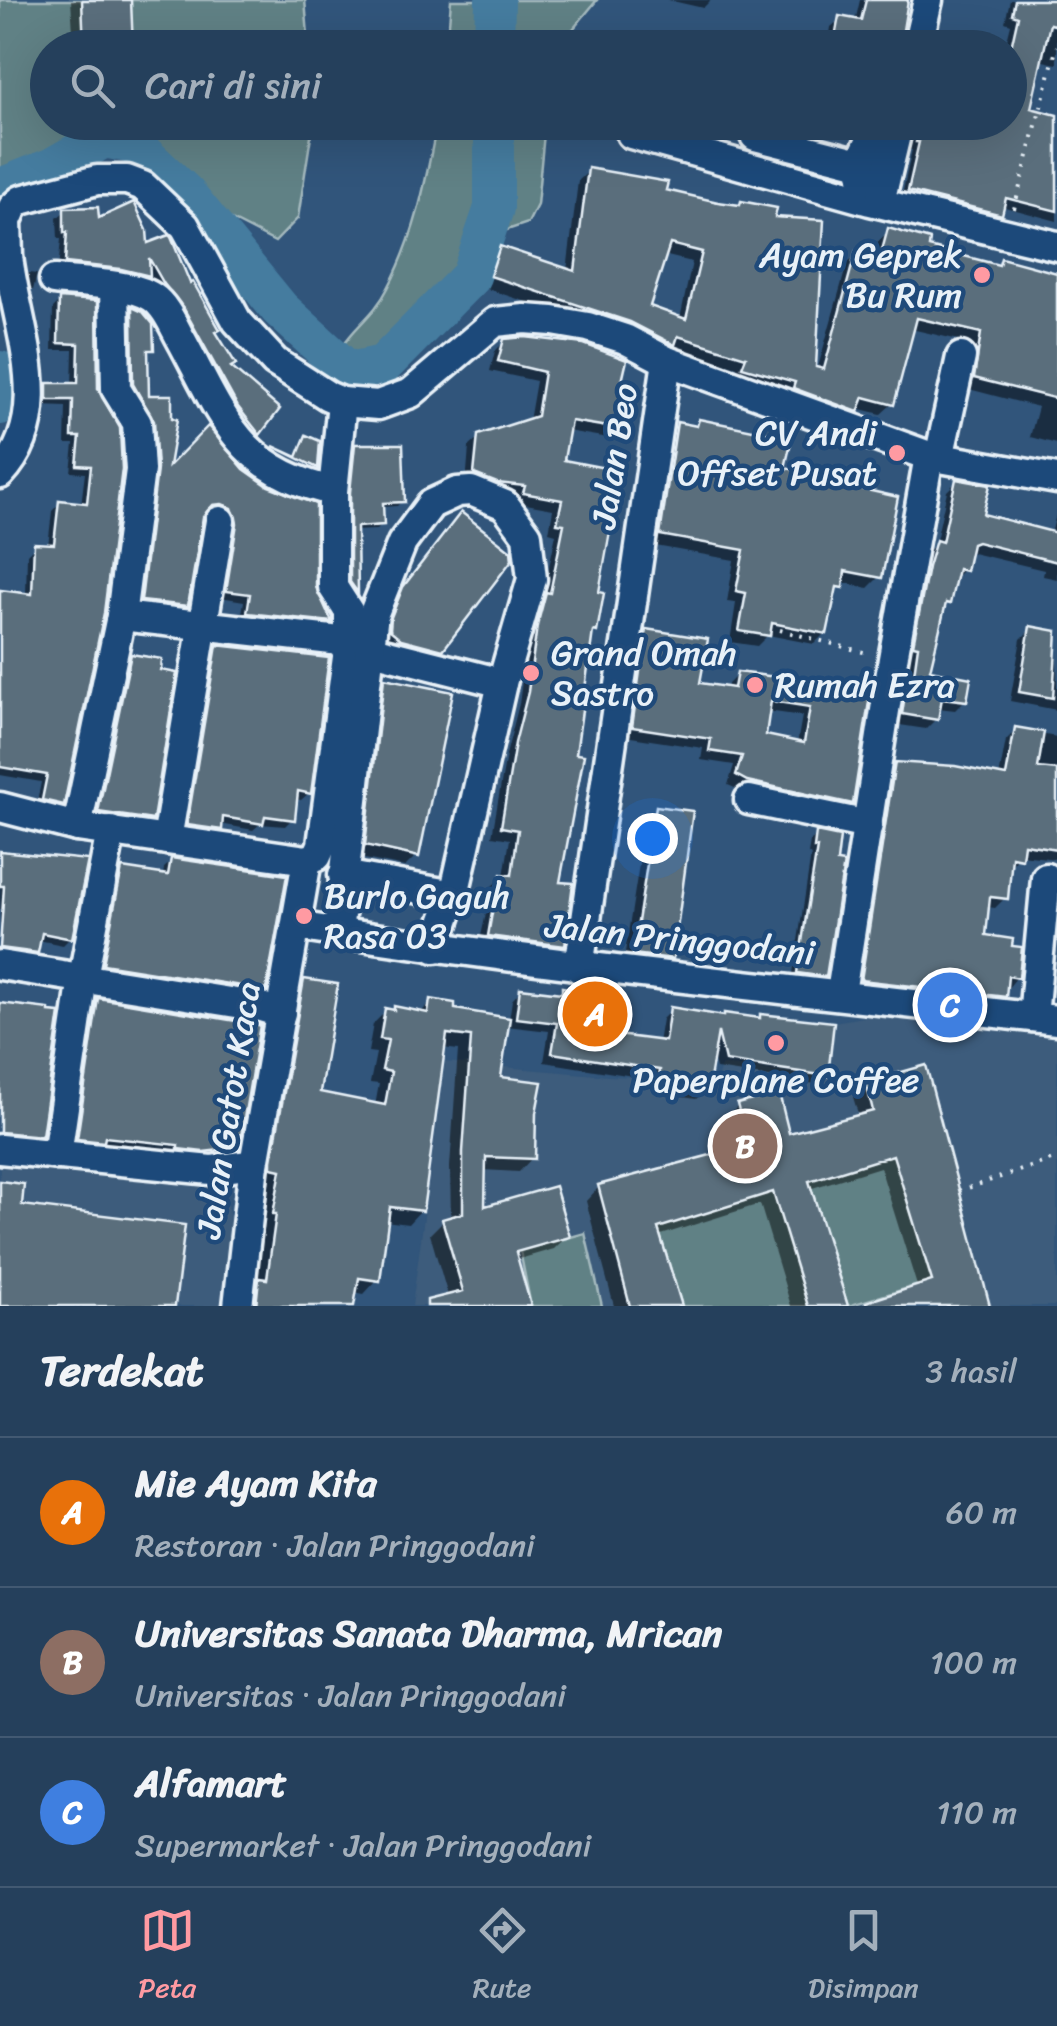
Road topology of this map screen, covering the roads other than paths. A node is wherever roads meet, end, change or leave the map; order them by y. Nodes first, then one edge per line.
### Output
1 (928, 0) edge
2 (921, 30) edge
3 (653, 140) edge
4 (771, 140) edge
5 (870, 140) edge
6 (894, 140) edge
7 (860, 163) junction
8 (875, 202) junction
9 (1057, 246) edge
10 (54, 280) dead end
11 (114, 287) junction
12 (961, 357) dead end
13 (667, 361) junction
14 (342, 402) junction
15 (934, 457) junction
16 (0, 474) edge
17 (1057, 479) edge
18 (333, 490) junction
19 (220, 521) dead end
20 (121, 616) junction
21 (204, 626) junction
22 (359, 646) junction
23 (502, 682) junction
24 (749, 800) dead end
25 (0, 807) edge
26 (868, 825) junction
27 (78, 828) junction
28 (111, 832) junction
29 (167, 840) junction
30 (308, 860) junction
31 (343, 875) junction
32 (1046, 878) dead end
33 (454, 895) junction
34 (296, 926) junction
35 (338, 933) junction
36 (435, 948) junction
37 (0, 964) edge
38 (579, 968) junction
39 (84, 976) junction
40 (841, 993) junction
41 (281, 1013) junction
42 (1045, 1018) edge
43 (0, 1149) edge
44 (57, 1155) junction
45 (254, 1164) junction
46 (212, 1170) junction
47 (248, 1217) junction
48 (238, 1306) edge

1 - 2 street
3 - 8 street
4 - 7 street
5 - 7 street
6 - 8 street
7 - 8 street
8 - 9 street
10 - 11 street
11 - 18 street
11 - 20 street
12 - 15 street
13 - 14 street
13 - 15 street, Jalan Beo
13 - 38 street, Jalan Beo
14 - 16 street
14 - 18 street
15 - 17 street, Jalan Beo
15 - 26 street
18 - 22 street
19 - 21 street
20 - 21 street
20 - 27 street
21 - 22 street
21 - 29 street
22 - 23 street
22 - 23 street
22 - 30 street, Jalan Gatot Kaca
22 - 31 street
23 - 33 street
24 - 26 street
25 - 27 street
26 - 40 street
27 - 28 street
28 - 29 street
28 - 39 street
29 - 30 street
30 - 34 street, Jalan Gatot Kaca
31 - 33 street
31 - 35 street
32 - 42 street
33 - 36 street
34 - 35 street, Jalan Pringgodani
34 - 41 street, Jalan Gatot Kaca
35 - 36 street, Jalan Pringgodani
36 - 38 street, Jalan Pringgodani
37 - 39 street
38 - 40 street, Jalan Pringgodani
39 - 41 street
39 - 44 street
40 - 42 street, Jalan Pringgodani
41 - 45 street, Jalan Gatot Kaca
43 - 44 street
44 - 46 street
45 - 46 street
45 - 47 street, Jalan Gatot Kaca
46 - 47 street
47 - 48 street, Jalan Gatot Kaca

